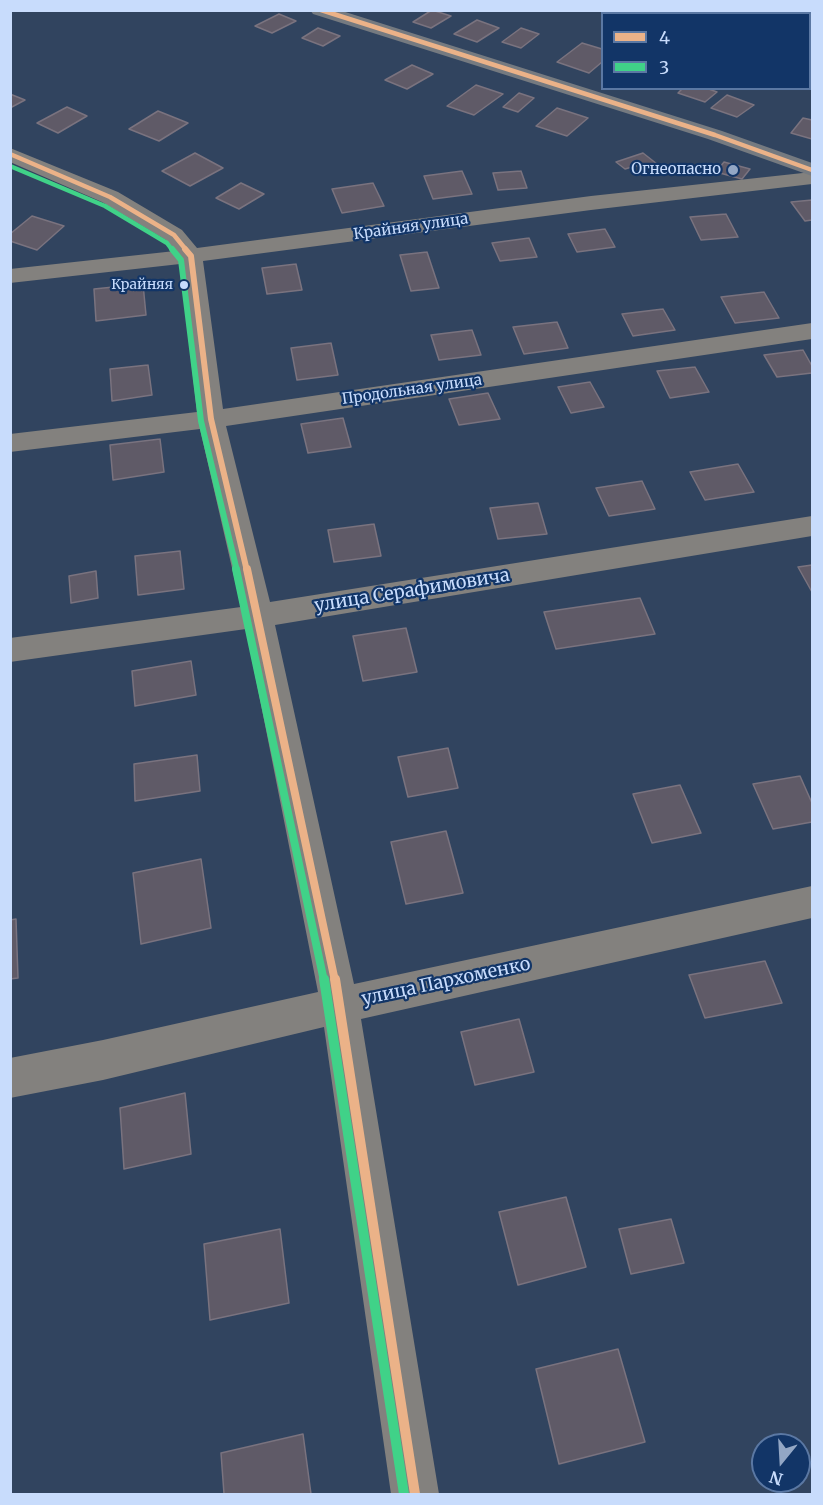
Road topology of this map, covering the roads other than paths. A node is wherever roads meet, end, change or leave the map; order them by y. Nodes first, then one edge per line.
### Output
1 (319, 10) edge
2 (10, 154) edge
3 (813, 170) edge
4 (813, 178) edge
5 (191, 256) junction
6 (10, 276) edge
7 (813, 331) edge
8 (211, 419) junction
9 (10, 443) edge
10 (813, 526) edge
11 (258, 616) junction
12 (10, 650) edge
13 (813, 902) edge
14 (340, 1005) junction
15 (10, 1078) edge
16 (415, 1494) edge

1 - 3 main road
2 - 5 street
4 - 5 street, Крайняя улица
5 - 6 street, Крайняя улица
5 - 8 street
7 - 8 street, Продольная улица
8 - 9 street, Продольная улица
8 - 11 street
10 - 11 street, улица Серафимовича
11 - 12 street, улица Серафимовича
11 - 14 street
13 - 14 street, улица Пархоменко
14 - 15 street, улица Пархоменко
14 - 16 street

